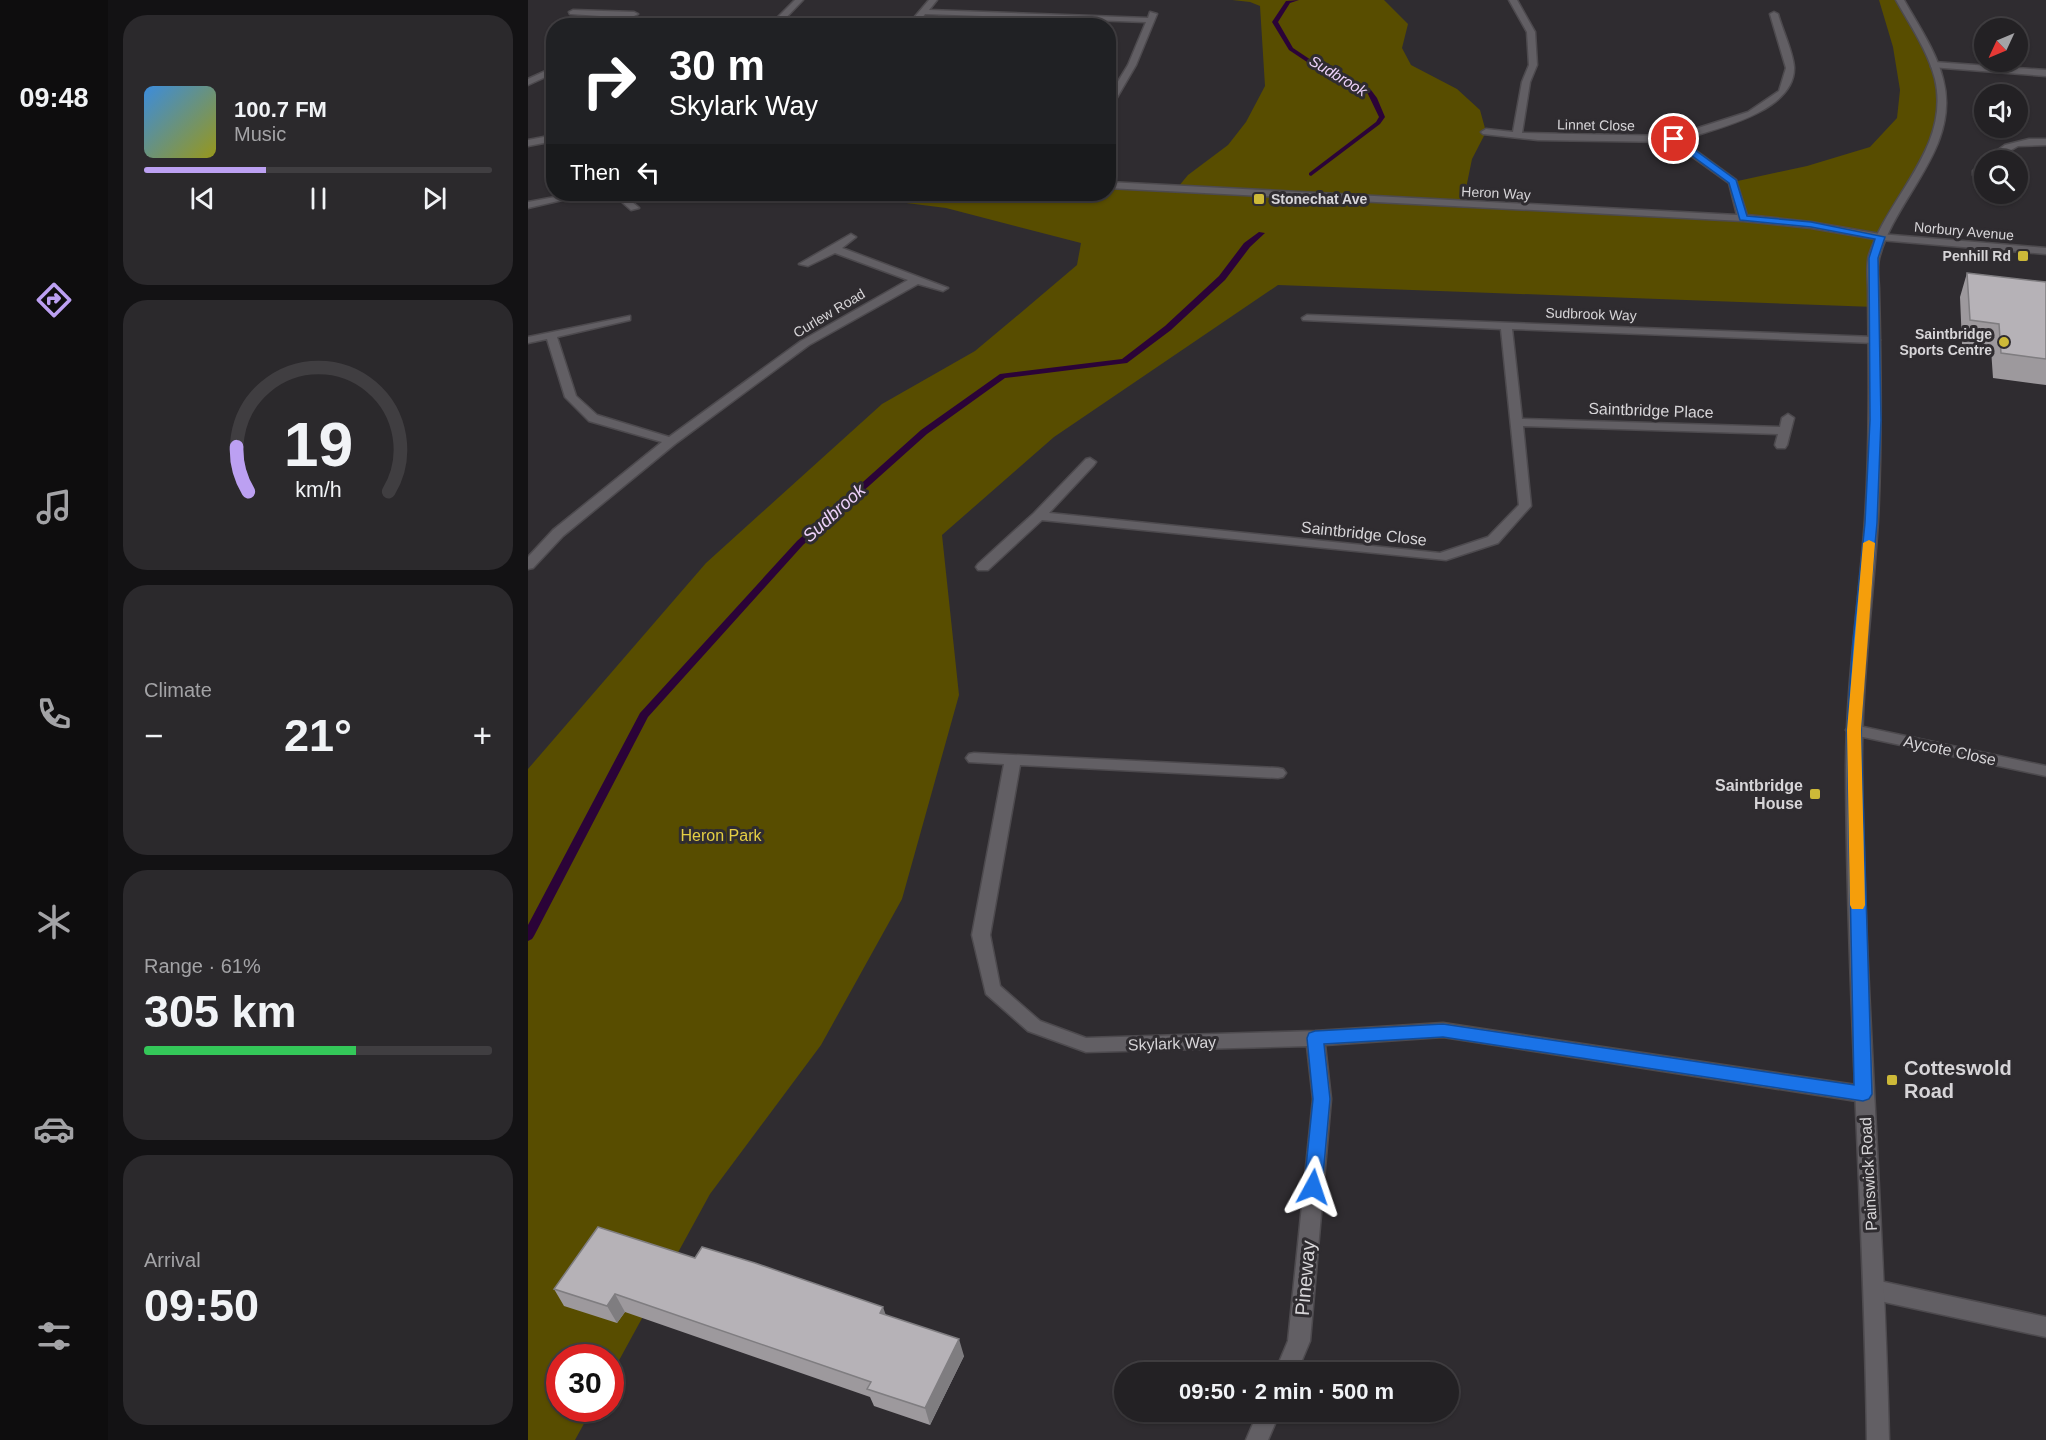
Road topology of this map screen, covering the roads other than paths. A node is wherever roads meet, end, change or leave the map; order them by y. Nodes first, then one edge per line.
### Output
1 (799, 0) edge
2 (933, 0) edge
3 (1513, 0) edge
4 (1900, 0) edge
5 (573, 12) dead end
6 (923, 12) junction
7 (606, 14) junction
8 (634, 14) dead end
9 (1774, 14) dead end
10 (603, 18) edge
11 (781, 18) edge
12 (918, 18) edge
13 (1934, 65) junction
14 (546, 73) edge
15 (2046, 73) edge
16 (528, 82) edge
17 (1116, 93) edge
18 (1486, 132) dead end
19 (1518, 135) junction
20 (1674, 139) junction
21 (546, 140) edge
22 (2046, 142) edge
23 (528, 143) edge
24 (2000, 150) edge
25 (1116, 185) edge
26 (548, 201) edge
27 (626, 201) edge
28 (528, 205) edge
29 (634, 208) dead end
30 (1743, 218) junction
31 (851, 237) dead end
32 (1880, 237) junction
33 (834, 249) junction
34 (2046, 251) edge
35 (804, 264) dead end
36 (917, 280) junction
37 (943, 288) dead end
38 (626, 318) dead end
39 (1307, 318) dead end
40 (1328, 319) junction
41 (1506, 326) junction
42 (1325, 334) dead end
43 (551, 335) junction
44 (528, 340) edge
45 (1874, 340) junction
46 (1788, 418) dead end
47 (1517, 422) junction
48 (1784, 431) junction
49 (671, 441) junction
50 (1781, 445) dead end
51 (1090, 462) dead end
52 (1038, 516) junction
53 (528, 565) edge
54 (983, 567) dead end
55 (1854, 730) junction
56 (974, 758) dead end
57 (1013, 759) junction
58 (2046, 771) edge
59 (1278, 773) dead end
60 (1315, 1038) junction
61 (1863, 1094) junction
62 (1875, 1290) junction
63 (2046, 1327) edge
64 (1290, 1362) edge
65 (1265, 1422) edge
66 (1257, 1440) edge
67 (1878, 1440) edge

1 - 11 street
2 - 6 street
3 - 19 street
4 - 13 street, Painswick Road
5 - 7 street
6 - 12 street
6 - 17 street
7 - 8 street
7 - 10 street
9 - 20 street, Linnet Close
13 - 15 street
13 - 32 street, Painswick Road
14 - 16 street
18 - 19 street, Linnet Close
19 - 20 street, Linnet Close
20 - 30 street
21 - 23 street
22 - 24 street
25 - 30 street, Heron Way
26 - 28 street
27 - 29 street
30 - 32 street, Heron Way
31 - 33 street
32 - 34 street, Norbury Avenue
32 - 45 street, Painswick Road
33 - 35 street
33 - 36 street
36 - 37 street
36 - 49 street, Curlew Road
38 - 43 street
39 - 40 street, Sudbrook Way
40 - 41 street, Sudbrook Way
40 - 42 street
41 - 45 street, Sudbrook Way
41 - 47 street, Saintbridge Close
43 - 44 street
43 - 49 street
45 - 55 street, Painswick Road
46 - 48 street
47 - 48 street, Saintbridge Place
47 - 52 street, Saintbridge Close
48 - 50 street
49 - 53 street, Curlew Road
51 - 52 street
52 - 54 street
55 - 58 street, Aycote Close
55 - 61 street, Painswick Road
56 - 57 street
57 - 59 street
57 - 60 street, Skylark Way
60 - 61 street, Skylark Way
60 - 64 street, Pineway
61 - 62 street, Painswick Road
62 - 63 street
62 - 67 street, Painswick Road
65 - 66 street

